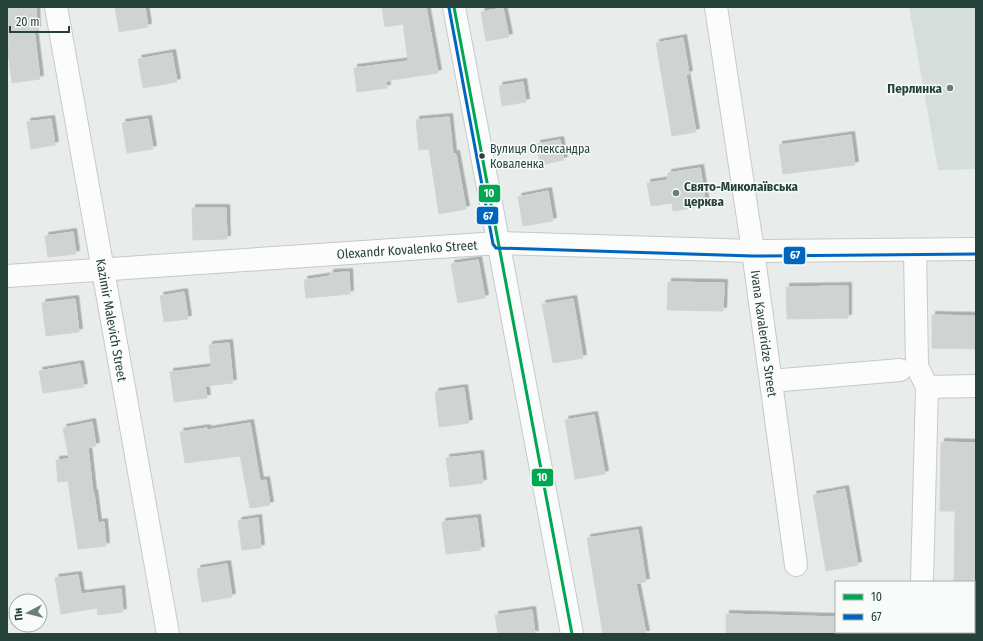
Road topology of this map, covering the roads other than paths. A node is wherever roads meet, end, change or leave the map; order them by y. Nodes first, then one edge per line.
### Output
1 (56, 7) edge
2 (454, 7) edge
3 (716, 7) edge
4 (498, 243) junction
5 (976, 249) edge
6 (915, 250) junction
7 (753, 251) junction
8 (104, 269) junction
9 (7, 276) edge
10 (900, 370) dead end
11 (771, 381) junction
12 (976, 386) edge
13 (927, 387) junction
14 (796, 565) dead end
15 (922, 581) edge
16 (168, 634) edge
17 (572, 634) edge

1 - 8 street, Kazimir Malevich Street
2 - 4 street
3 - 7 street, Ivana Kavaleridze Street
4 - 7 street, Olexandr Kovalenko Street
4 - 8 street, Olexandr Kovalenko Street
4 - 17 street
5 - 6 street, Olexandr Kovalenko Street
6 - 7 street, Olexandr Kovalenko Street
6 - 13 street
7 - 11 street, Ivana Kavaleridze Street
8 - 9 street, Olexandr Kovalenko Street
8 - 16 street, Kazimir Malevich Street
10 - 11 street
11 - 14 street, Ivana Kavaleridze Street
12 - 13 street
13 - 15 street

